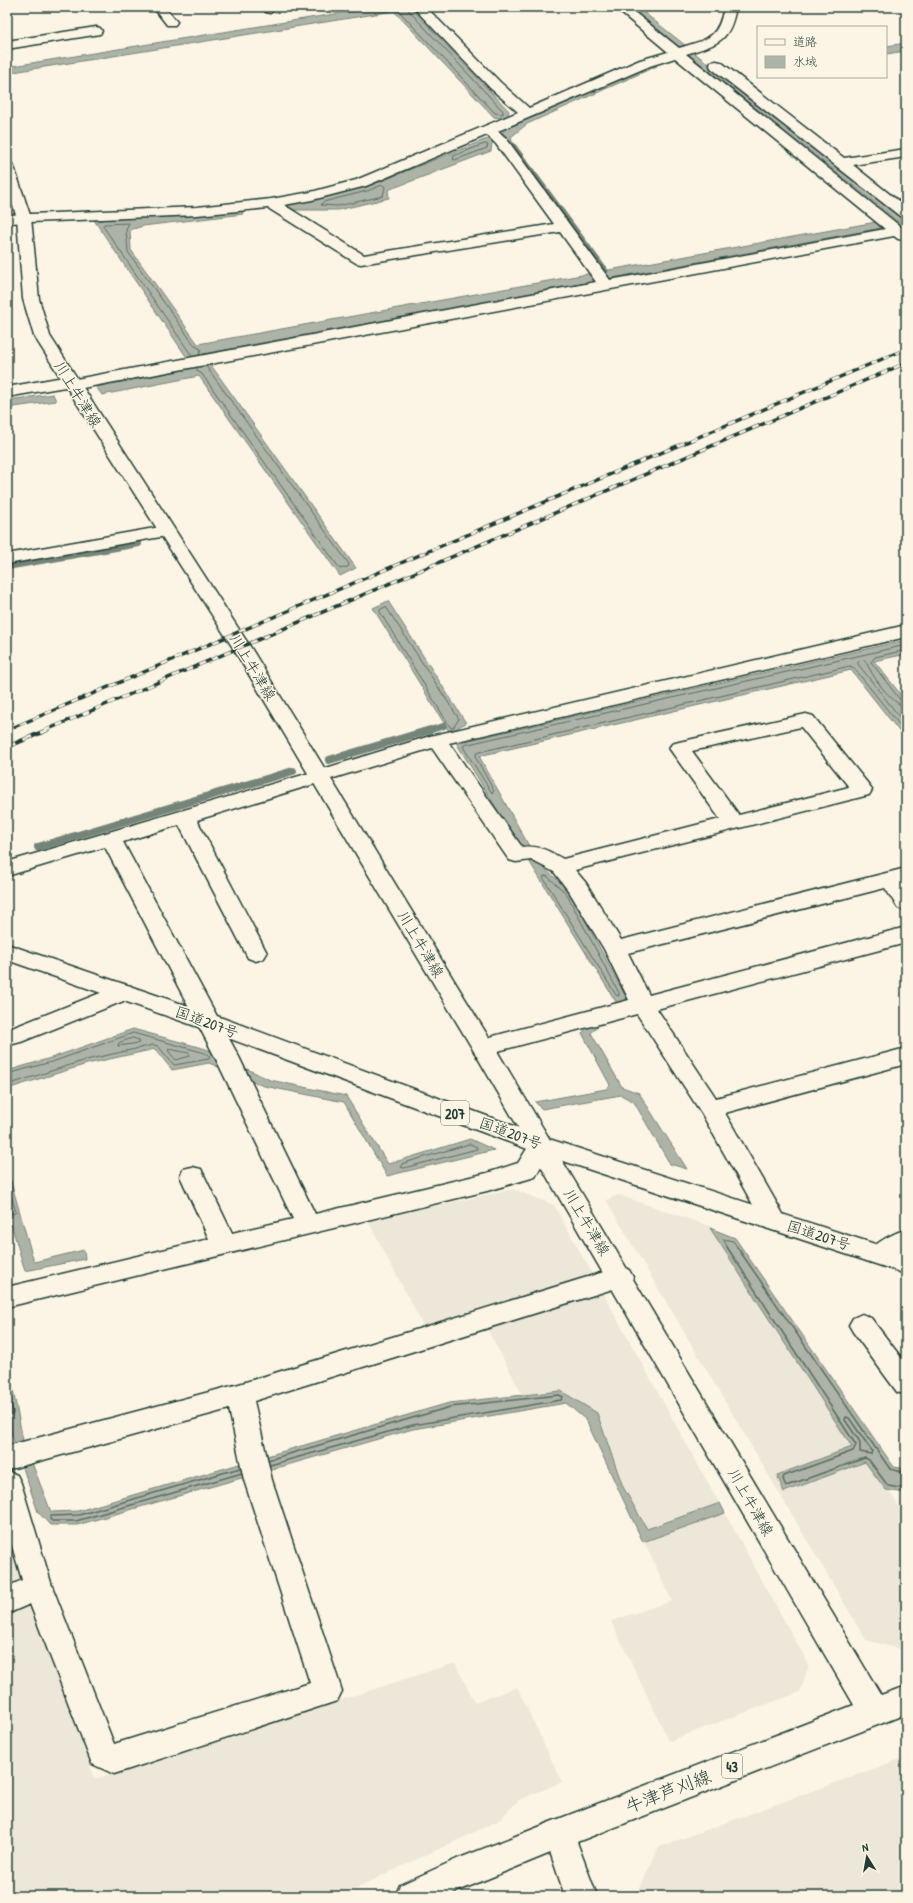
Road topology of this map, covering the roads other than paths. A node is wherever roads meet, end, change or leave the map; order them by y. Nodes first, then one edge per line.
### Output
1 (159, 7) edge
2 (419, 7) edge
3 (620, 7) edge
4 (730, 7) edge
5 (171, 22) dead end
6 (96, 30) dead end
7 (682, 39) dead end
8 (7, 44) edge
9 (694, 48) junction
10 (677, 53) junction
11 (527, 113) junction
12 (496, 133) junction
13 (906, 153) edge
14 (841, 163) junction
15 (7, 168) edge
16 (271, 203) junction
17 (906, 214) edge
18 (15, 219) edge
19 (564, 227) junction
20 (901, 234) edge
21 (606, 285) junction
22 (70, 383) junction
23 (7, 392) edge
24 (166, 531) junction
25 (7, 559) edge
26 (906, 631) edge
27 (437, 740) junction
28 (320, 777) junction
29 (185, 817) junction
30 (733, 822) junction
31 (111, 838) junction
32 (561, 867) junction
33 (7, 869) edge
34 (898, 877) edge
35 (906, 903) edge
36 (906, 935) edge
37 (615, 949) junction
38 (7, 952) edge
39 (256, 953) dead end
40 (123, 992) junction
41 (643, 1005) junction
42 (209, 1022) junction
43 (7, 1035) edge
44 (483, 1047) junction
45 (906, 1056) edge
46 (710, 1108) junction
47 (541, 1145) junction
48 (192, 1176) dead end
49 (775, 1221) junction
50 (308, 1225) junction
51 (906, 1239) edge
52 (225, 1245) junction
53 (880, 1255) junction
54 (906, 1264) edge
55 (620, 1277) junction
56 (7, 1297) edge
57 (862, 1325) dead end
58 (906, 1384) edge
59 (239, 1395) junction
60 (7, 1458) edge
61 (7, 1483) edge
62 (38, 1586) junction
63 (7, 1601) edge
64 (906, 1700) edge
65 (874, 1710) junction
66 (559, 1834) junction
67 (411, 1896) edge
68 (581, 1896) edge

1 - 5 main road
2 - 11 main road
3 - 10 main road
4 - 9 main road
6 - 8 main road
7 - 9 main road
9 - 10 main road
9 - 14 main road
10 - 11 main road
10 - 20 main road
11 - 12 main road
12 - 16 main road
12 - 19 main road
13 - 14 main road
14 - 17 main road
15 - 18 main road, 川上牛津線
16 - 18 main road
16 - 19 main road
18 - 22 main road, 川上牛津線
19 - 21 main road
20 - 21 main road
21 - 22 main road
22 - 23 main road
22 - 24 main road, 川上牛津線
24 - 25 main road
24 - 28 main road, 川上牛津線
26 - 27 main road
27 - 28 main road
27 - 32 main road
28 - 29 main road
28 - 44 main road, 川上牛津線
29 - 31 main road
29 - 39 main road
30 - 30 main road
30 - 32 main road
31 - 33 main road
31 - 42 main road
32 - 37 main road
34 - 35 main road
34 - 37 main road
36 - 41 main road
37 - 41 main road
38 - 40 main road, 国道207号 / 207
40 - 42 main road, 国道207号 / 207
40 - 43 main road
41 - 44 main road
41 - 46 main road
42 - 47 main road, 国道207号 / 207
42 - 50 main road
44 - 47 main road, 川上牛津線
45 - 46 main road
46 - 49 main road
47 - 49 main road, 国道207号 / 207
47 - 50 main road
47 - 55 main road, 川上牛津線
48 - 52 main road
49 - 53 main road, 国道207号 / 207
50 - 52 main road
51 - 53 main road
52 - 56 main road
53 - 54 main road, 国道207号 / 207
55 - 59 main road
55 - 65 main road, 川上牛津線
57 - 58 main road
59 - 60 main road
59 - 62 main road
61 - 62 main road
62 - 63 main road
64 - 65 main road, 牛津芦刈線 / 43
65 - 66 main road, 牛津芦刈線 / 43
66 - 67 main road, 牛津芦刈線
66 - 68 main road

